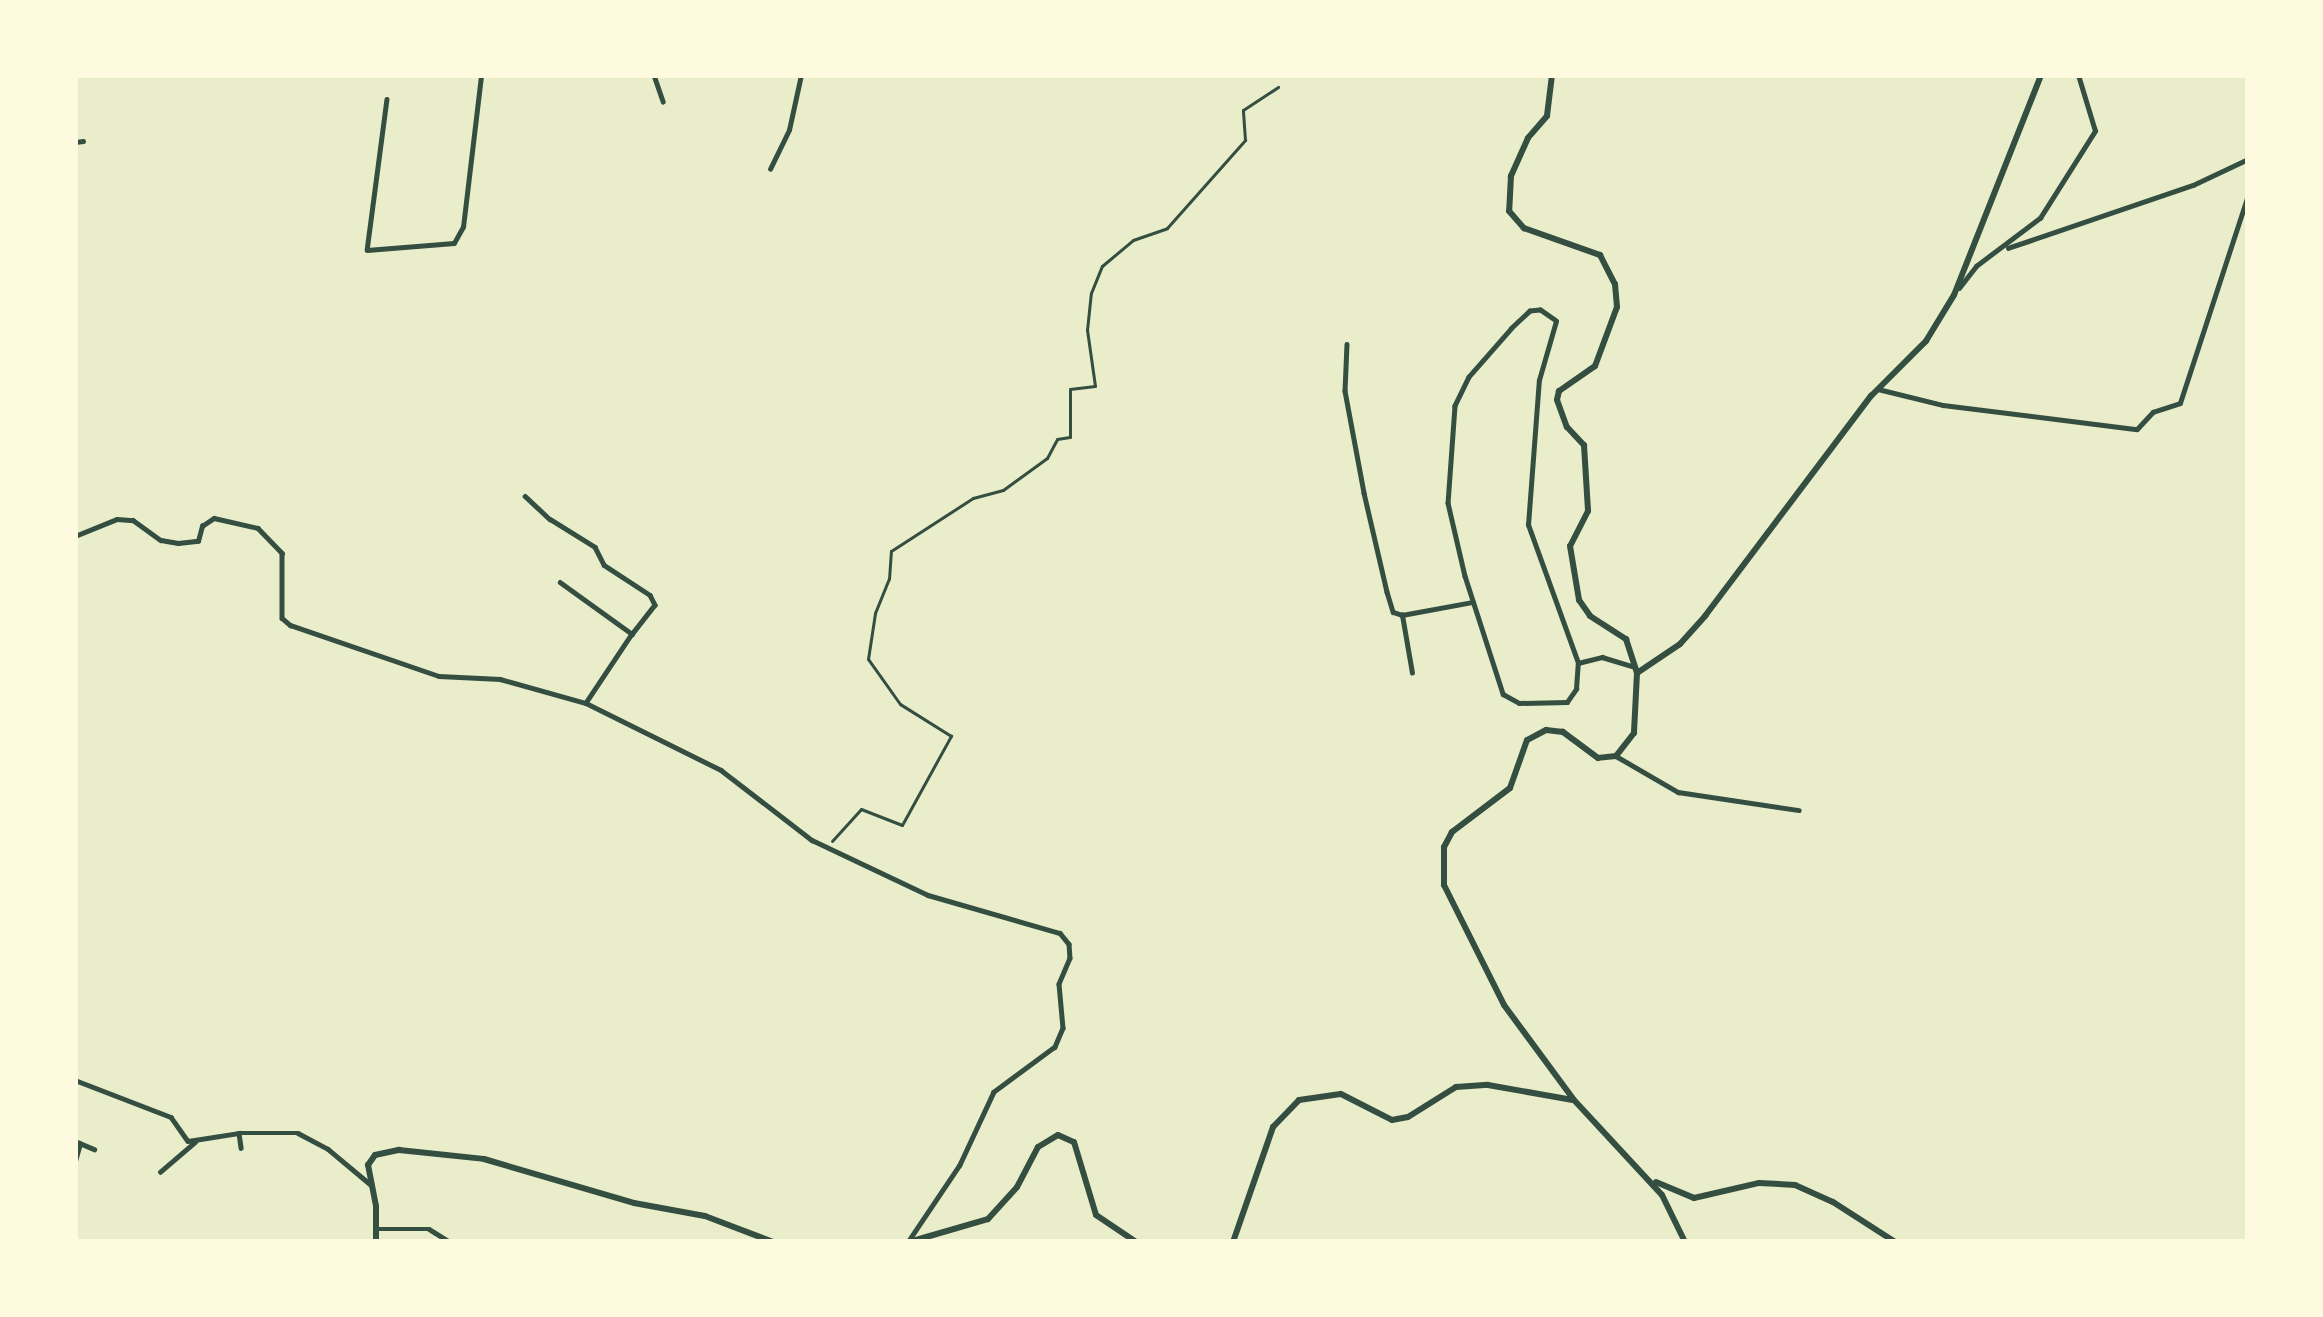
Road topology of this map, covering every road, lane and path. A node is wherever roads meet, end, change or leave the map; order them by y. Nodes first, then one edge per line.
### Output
1 (481, 75) edge
2 (654, 75) edge
3 (801, 75) edge
4 (1552, 75) edge
5 (2042, 75) edge
6 (2078, 75) edge
7 (1278, 87) dead end
8 (387, 100) dead end
9 (663, 101) dead end
10 (2248, 159) edge
11 (770, 169) dead end
12 (2248, 195) edge
13 (2002, 250) junction
14 (1954, 295) junction
15 (1347, 344) dead end
16 (1878, 388) junction
17 (525, 496) dead end
18 (75, 536) edge
19 (560, 582) dead end
20 (1472, 602) junction
21 (1402, 615) junction
22 (632, 634) junction
23 (1578, 663) junction
24 (1635, 669) junction
25 (1412, 674) dead end
26 (586, 703) junction
27 (1616, 756) junction
28 (1799, 810) dead end
29 (828, 846) junction
30 (75, 1080) edge
31 (1574, 1100) junction
32 (239, 1133) junction
33 (78, 1142) edge
34 (195, 1142) junction
35 (94, 1148) dead end
36 (241, 1148) dead end
37 (75, 1161) edge
38 (160, 1172) dead end
39 (1648, 1178) junction
40 (370, 1184) junction
41 (377, 1229) junction
42 (376, 1242) edge
43 (450, 1242) edge
44 (773, 1242) edge
45 (909, 1242) edge
46 (1136, 1242) edge
47 (1233, 1242) edge
48 (1685, 1242) edge
49 (1895, 1242) edge

1 - 8 street
2 - 9 street
3 - 11 street
4 - 24 street
5 - 14 street
6 - 13 street
7 - 29 path
10 - 13 street
12 - 16 street
13 - 14 street
14 - 16 street
15 - 21 street
16 - 24 street
17 - 22 street
18 - 26 street
19 - 22 street
20 - 21 street
20 - 23 street
20 - 23 street
21 - 25 street
22 - 26 street
23 - 24 street
24 - 27 street
26 - 29 street
27 - 28 street
27 - 31 street
29 - 45 street
30 - 34 street
31 - 39 street
31 - 47 street
32 - 34 street
32 - 36 street
32 - 40 street
33 - 35 street
33 - 37 street
34 - 38 street
39 - 48 street
39 - 49 street
40 - 41 street
40 - 44 street
41 - 42 street
41 - 43 street
45 - 46 street

